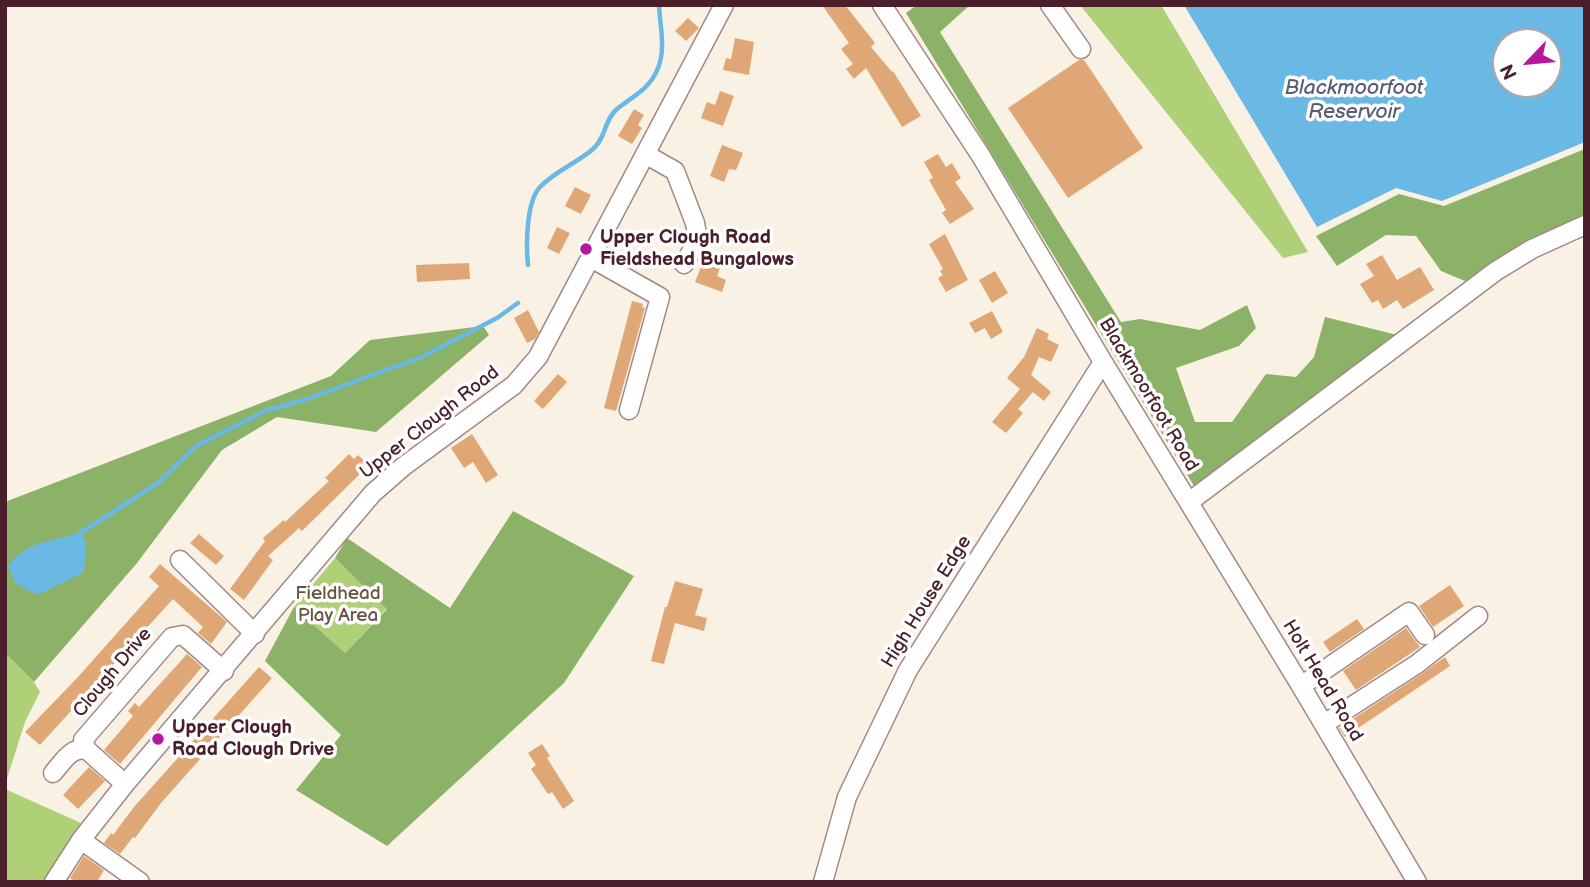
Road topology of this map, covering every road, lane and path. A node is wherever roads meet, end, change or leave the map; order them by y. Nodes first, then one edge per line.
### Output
1 (724, 5) edge
2 (883, 5) edge
3 (1050, 5) edge
4 (1081, 49) dead end
5 (645, 154) junction
6 (1585, 225) edge
7 (591, 258) junction
8 (684, 264) dead end
9 (1103, 362) junction
10 (629, 410) dead end
11 (1189, 502) junction
12 (180, 560) dead end
13 (1478, 616) dead end
14 (255, 634) junction
15 (1424, 635) dead end
16 (223, 671) junction
17 (1301, 687) junction
18 (1324, 724) junction
19 (87, 750) junction
20 (53, 773) dead end
21 (125, 784) junction
22 (81, 840) junction
23 (54, 882) edge
24 (140, 882) edge
25 (823, 882) edge
26 (1417, 882) edge

1 - 5 street, Upper Clough Road
2 - 9 street, Blackmoorfoot Road
3 - 4 street
5 - 7 street, Upper Clough Road
5 - 8 street
6 - 11 street, Blackmoorfoot Road
7 - 10 street
7 - 14 street, Upper Clough Road
9 - 11 street, Blackmoorfoot Road
9 - 25 street, High House Edge
11 - 17 street, Holt Head Road
12 - 14 street
13 - 18 street
14 - 16 street, Upper Clough Road
15 - 17 street
16 - 19 street, Clough Drive
16 - 21 street, Upper Clough Road
17 - 18 street, Holt Head Road
18 - 26 street, Holt Head Road
19 - 20 street
19 - 21 street, Clough Drive
21 - 22 street, Upper Clough Road
22 - 23 street, Upper Clough Road
22 - 24 street

